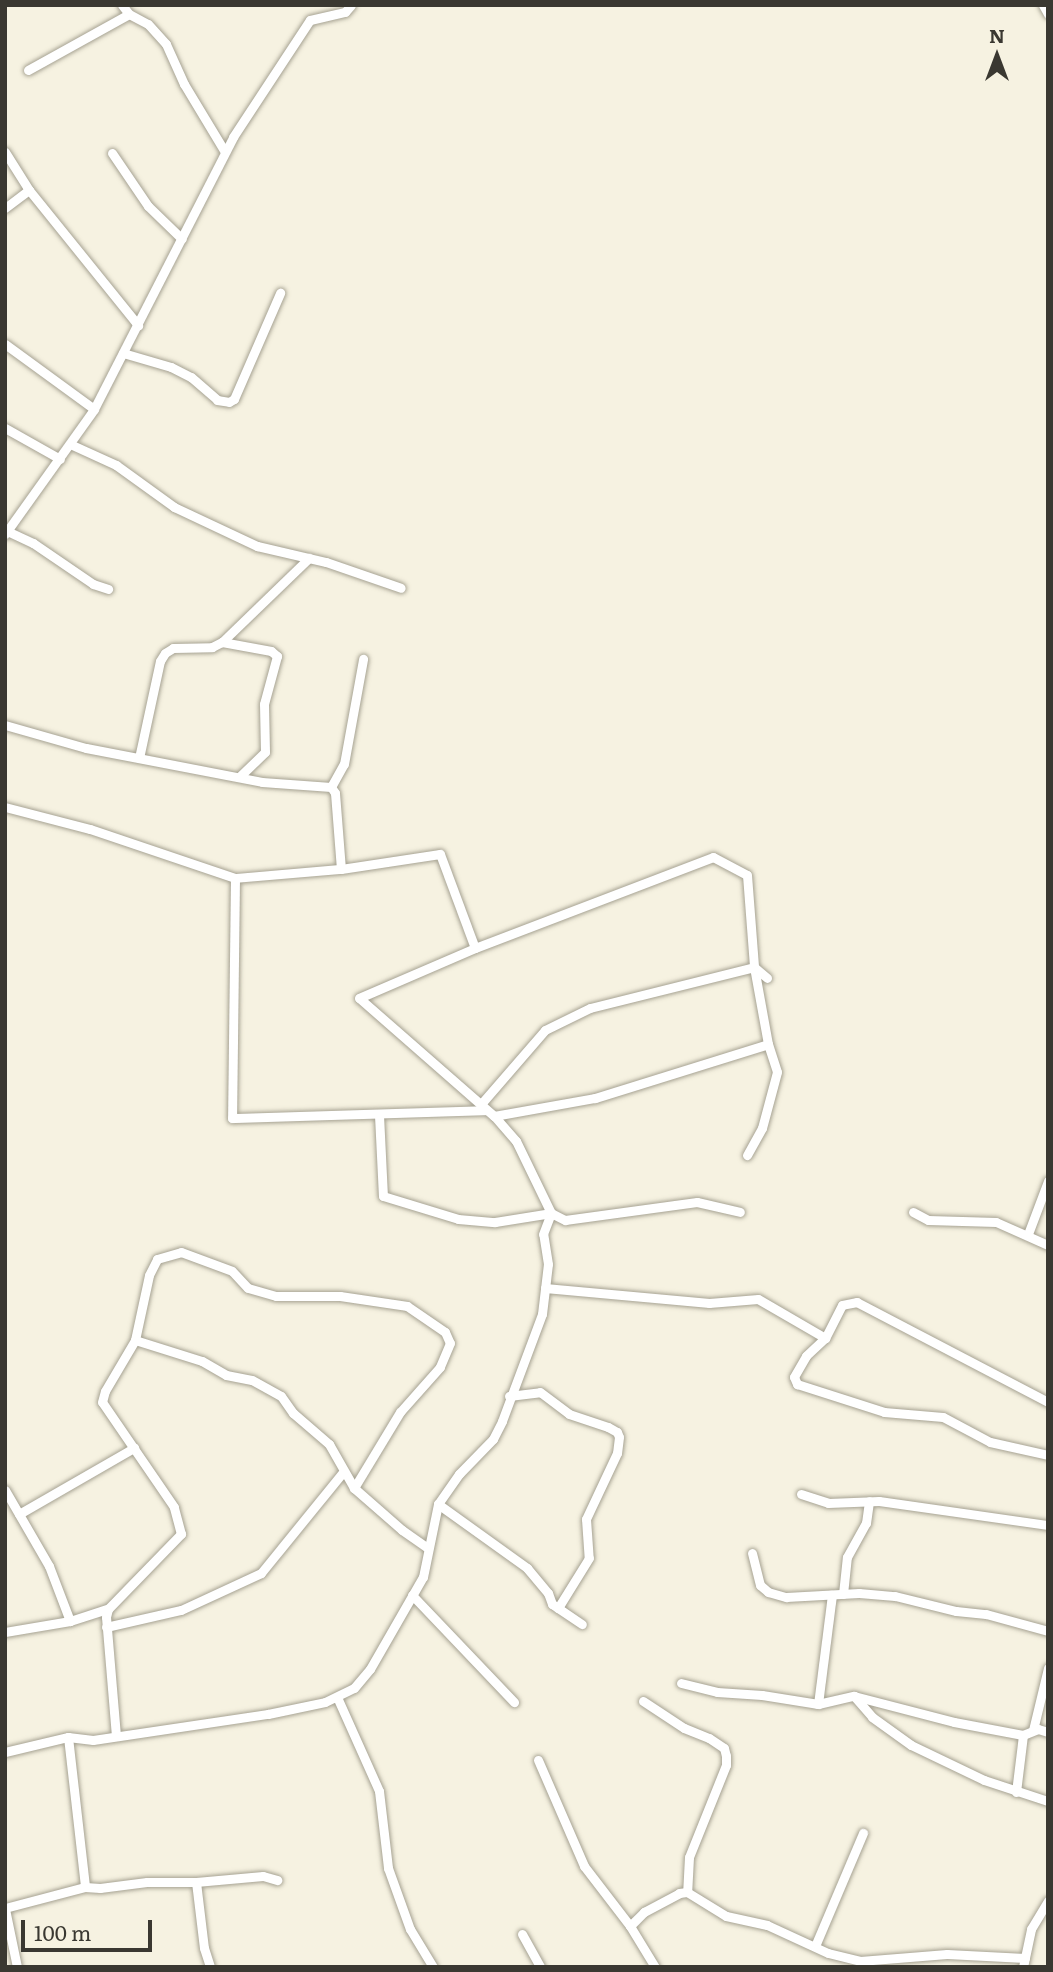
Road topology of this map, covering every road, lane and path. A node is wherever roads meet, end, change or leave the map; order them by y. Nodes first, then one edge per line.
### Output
1 (122, 5) edge
2 (351, 5) edge
3 (1043, 5) edge
4 (1048, 13) edge
5 (130, 15) junction
6 (28, 70) dead end
7 (5, 152) edge
8 (225, 152) junction
9 (112, 153) dead end
10 (29, 190) junction
11 (5, 208) edge
12 (181, 239) junction
13 (281, 293) dead end
14 (138, 325) junction
15 (5, 344) edge
16 (123, 353) junction
17 (94, 409) junction
18 (5, 428) edge
19 (70, 444) junction
20 (60, 459) junction
21 (6, 532) edge
22 (309, 558) junction
23 (401, 588) dead end
24 (108, 589) dead end
25 (222, 642) junction
26 (363, 659) dead end
27 (5, 725) edge
28 (139, 758) junction
29 (239, 777) junction
30 (331, 787) junction
31 (5, 807) edge
32 (341, 869) junction
33 (234, 878) junction
34 (475, 947) junction
35 (754, 967) junction
36 (768, 978) dead end
37 (768, 1044) junction
38 (487, 1110) junction
39 (379, 1115) junction
40 (747, 1155) dead end
41 (1048, 1181) edge
42 (740, 1212) dead end
43 (913, 1212) dead end
44 (551, 1213) junction
45 (1028, 1234) junction
46 (1048, 1245) edge
47 (545, 1288) junction
48 (825, 1338) junction
49 (135, 1340) junction
50 (509, 1395) junction
51 (1048, 1402) edge
52 (134, 1448) junction
53 (1048, 1455) edge
54 (343, 1472) junction
55 (354, 1488) junction
56 (5, 1490) edge
57 (801, 1494) dead end
58 (869, 1501) junction
59 (438, 1504) junction
60 (19, 1514) junction
61 (1048, 1525) edge
62 (428, 1548) junction
63 (752, 1552) dead end
64 (843, 1594) junction
65 (412, 1595) junction
66 (832, 1595) junction
67 (558, 1608) junction
68 (108, 1609) junction
69 (69, 1621) junction
70 (582, 1624) dead end
71 (106, 1627) junction
72 (1048, 1630) edge
73 (5, 1632) edge
74 (1048, 1668) edge
75 (681, 1683) dead end
76 (853, 1696) junction
77 (337, 1697) junction
78 (643, 1701) dead end
79 (514, 1702) dead end
80 (818, 1704) junction
81 (1033, 1730) junction
82 (1048, 1732) edge
83 (1023, 1735) junction
84 (116, 1736) junction
85 (68, 1737) junction
86 (5, 1752) edge
87 (538, 1760) dead end
88 (1016, 1793) junction
89 (1048, 1801) edge
90 (863, 1833) dead end
91 (277, 1880) dead end
92 (196, 1882) junction
93 (85, 1887) junction
94 (688, 1892) junction
95 (1048, 1901) edge
96 (5, 1908) edge
97 (630, 1926) junction
98 (522, 1934) dead end
99 (815, 1946) junction
100 (1024, 1962) edge
101 (18, 1967) edge
102 (210, 1967) edge
103 (433, 1967) edge
104 (540, 1967) edge
105 (655, 1967) edge

1 - 5 street
2 - 8 street
3 - 4 street
5 - 6 street
5 - 8 street
7 - 10 street
8 - 12 street
9 - 12 street
10 - 11 street
10 - 14 street
12 - 14 street
13 - 16 street
14 - 16 street
15 - 17 street
16 - 17 street
17 - 19 street
18 - 20 street
19 - 20 street
19 - 22 street
20 - 21 street
21 - 24 street
22 - 23 street
22 - 25 street
25 - 28 street
25 - 29 street
26 - 30 street
27 - 28 street
28 - 29 street
29 - 30 street
30 - 32 street
31 - 33 street
32 - 33 street
32 - 34 street
33 - 39 street
34 - 35 street
34 - 38 street
35 - 36 street
35 - 37 street
35 - 38 street
37 - 38 street
37 - 40 street
38 - 39 street
38 - 44 street
39 - 44 street
41 - 45 street
42 - 44 street
43 - 45 street
44 - 47 street
45 - 46 street
47 - 48 street
47 - 50 street
48 - 51 street
48 - 53 street
49 - 52 street
49 - 54 street
49 - 55 street
50 - 59 street
50 - 67 street
52 - 60 street
52 - 68 street
54 - 55 street
54 - 71 street
55 - 62 street
56 - 60 street
57 - 58 street
58 - 61 street
58 - 64 street
59 - 62 street
59 - 67 street
60 - 69 street
62 - 65 street
63 - 66 street
64 - 66 street
64 - 72 street
65 - 77 street
65 - 79 street
66 - 80 street
67 - 70 street
68 - 69 street
68 - 71 street
69 - 73 street
71 - 84 street
74 - 81 street
75 - 80 street
76 - 80 street
76 - 83 street
76 - 88 street
77 - 84 street
77 - 103 street
78 - 94 street
81 - 82 street
81 - 83 street
83 - 88 street
84 - 85 street
85 - 86 street
85 - 93 street
87 - 97 street
88 - 89 street
90 - 99 street
91 - 92 street
92 - 93 street
92 - 102 street
93 - 96 street
94 - 97 street
94 - 99 street
95 - 100 street
96 - 101 street
97 - 105 street
98 - 104 street
99 - 100 street

